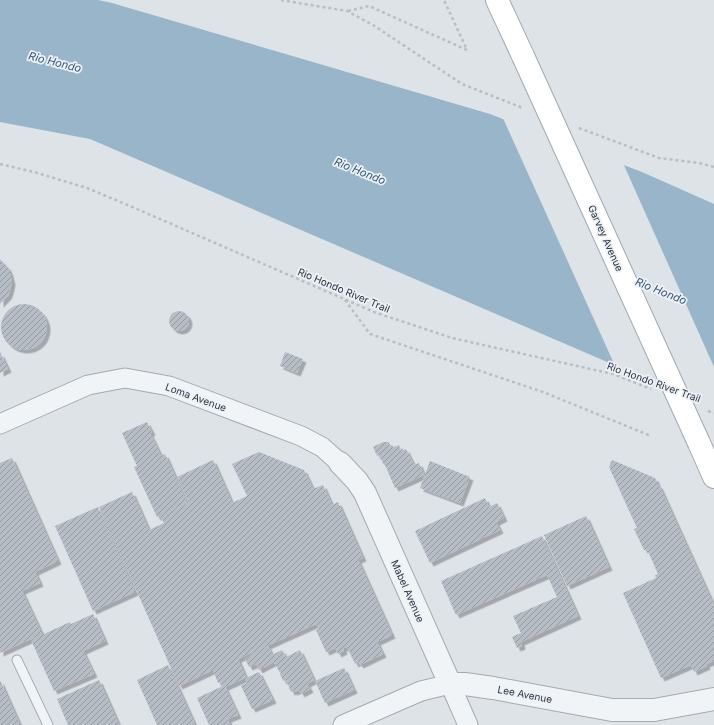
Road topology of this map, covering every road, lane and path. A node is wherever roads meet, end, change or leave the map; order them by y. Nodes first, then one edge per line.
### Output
1 (281, 0) edge
2 (444, 0) edge
3 (497, 0) edge
4 (347, 11) junction
5 (524, 108) dead end
6 (574, 127) dead end
7 (0, 164) edge
8 (714, 167) edge
9 (345, 300) junction
10 (656, 391) dead end
11 (707, 410) dead end
12 (714, 413) edge
13 (0, 424) edge
14 (651, 436) dead end
15 (340, 462) joint
16 (714, 477) edge
17 (17, 660) dead end
18 (450, 684) junction
19 (714, 699) edge
20 (48, 725) edge
21 (343, 725) edge
22 (468, 725) edge

1 - 4 path
2 - 4 path
3 - 16 main road, Garvey Avenue, bridge
4 - 5 path
6 - 8 path
7 - 9 path, Rio Hondo River Trail
9 - 10 path, Rio Hondo River Trail
9 - 14 path
11 - 12 path, Rio Hondo River Trail
13 - 15 street, Loma Avenue
15 - 18 street, Mabel Avenue
17 - 20 lane
18 - 19 street, Lee Avenue
18 - 21 street, Lee Avenue
18 - 22 street, Mabel Avenue

